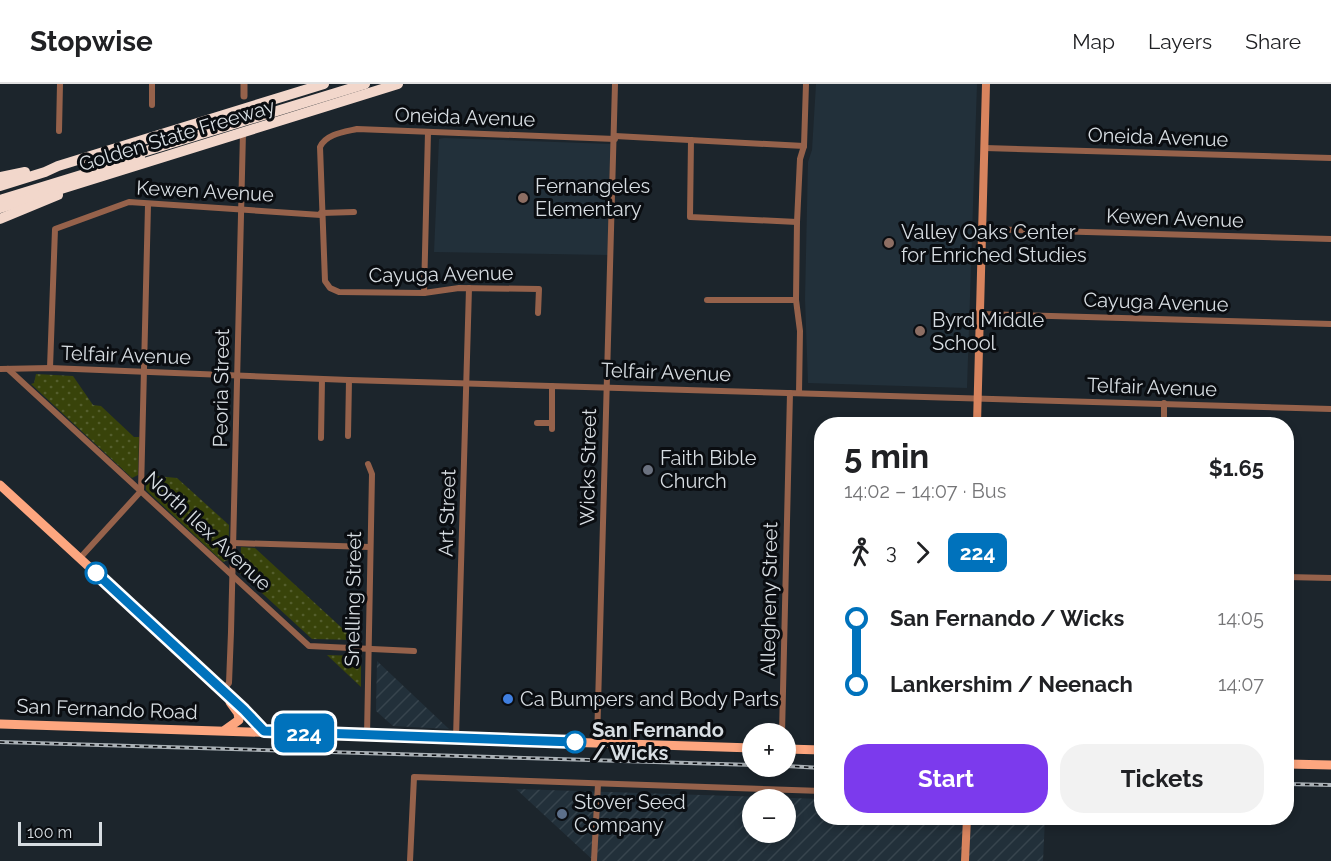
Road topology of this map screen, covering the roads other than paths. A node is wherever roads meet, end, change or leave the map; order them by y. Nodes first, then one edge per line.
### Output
1 (60, 84) edge
2 (152, 84) edge
3 (244, 84) edge
4 (324, 84) edge
5 (365, 84) edge
6 (377, 84) edge
7 (398, 84) edge
8 (615, 84) edge
9 (806, 84) edge
10 (986, 84) edge
11 (244, 96) joint
12 (152, 105) dead end
13 (59, 131) dead end
14 (428, 132) junction
15 (615, 138) junction
16 (691, 140) junction
17 (804, 146) junction
18 (985, 148) junction
19 (1331, 158) edge
20 (58, 166) junction
21 (0, 177) edge
22 (75, 185) junction
23 (0, 186) edge
24 (0, 198) edge
25 (148, 204) junction
26 (0, 208) edge
27 (241, 208) junction
28 (354, 212) dead end
29 (321, 214) junction
30 (0, 219) edge
31 (797, 222) junction
32 (982, 229) junction
33 (1331, 239) edge
34 (469, 288) junction
35 (424, 293) junction
36 (707, 300) dead end
37 (796, 300) junction
38 (538, 313) dead end
39 (980, 314) junction
40 (1331, 324) edge
41 (50, 368) junction
42 (0, 369) edge
43 (8, 369) junction
44 (143, 373) junction
45 (238, 376) junction
46 (322, 379) junction
47 (349, 380) junction
48 (467, 383) junction
49 (552, 386) junction
50 (607, 387) junction
51 (790, 393) junction
52 (799, 393) junction
53 (978, 398) junction
54 (1164, 403) junction
55 (1331, 409) edge
56 (977, 417) edge
57 (1164, 417) edge
58 (537, 423) dead end
59 (350, 433) dead end
60 (321, 438) dead end
61 (368, 464) dead end
62 (0, 485) edge
63 (141, 491) junction
64 (233, 543) junction
65 (370, 547) junction
66 (80, 558) junction
67 (232, 576) junction
68 (1294, 577) edge
69 (1331, 578) edge
70 (369, 649) junction
71 (414, 651) dead end
72 (223, 690) junction
73 (783, 723) edge
74 (0, 724) edge
75 (225, 731) junction
76 (264, 731) junction
77 (367, 736) junction
78 (456, 738) junction
79 (597, 742) junction
80 (742, 748) edge
81 (796, 749) edge
82 (814, 750) edge
83 (1294, 764) edge
84 (1331, 765) edge
85 (598, 784) junction
86 (814, 791) edge
87 (967, 825) edge
88 (410, 861) edge
89 (594, 861) edge
90 (965, 861) edge

1 - 13 street
2 - 12 street
3 - 11 street, Peoria Street
4 - 20 highway, Golden State Freeway
5 - 24 highway
6 - 24 highway
7 - 22 highway, Golden State Freeway
8 - 15 street, Wicks Street
9 - 17 street
10 - 18 main road
11 - 27 street, Peoria Street
14 - 15 street, Oneida Avenue
14 - 29 street, Oneida Avenue
14 - 35 street
15 - 16 street, Oneida Avenue
15 - 50 street, Wicks Street
16 - 17 street, Oneida Avenue
16 - 31 street
17 - 31 street
18 - 19 street, Oneida Avenue
18 - 32 main road
20 - 21 highway
20 - 23 highway, Golden State Freeway
22 - 26 highway, Golden State Freeway
22 - 30 highway
25 - 27 street, Kewen Avenue
25 - 41 street, Kewen Avenue
25 - 44 street
27 - 29 street, Kewen Avenue
27 - 45 street, Peoria Street
28 - 29 street, Kewen Avenue
29 - 35 street, Cayuga Avenue
31 - 37 street
32 - 33 street, Kewen Avenue
32 - 39 main road
34 - 35 street, Cayuga Avenue
34 - 38 street, Cayuga Avenue
34 - 48 street, Art Street
36 - 37 street
37 - 52 street
39 - 40 street, Cayuga Avenue
39 - 53 main road
41 - 43 street, Telfair Avenue
41 - 44 street, Telfair Avenue
42 - 43 street, Telfair Avenue
43 - 63 street, North Ilex Avenue
44 - 45 street, Telfair Avenue
44 - 63 street
45 - 46 street, Telfair Avenue
45 - 64 street, Peoria Street
46 - 47 street, Telfair Avenue
46 - 60 street
47 - 48 street, Telfair Avenue
47 - 59 street
48 - 49 street, Telfair Avenue
48 - 78 street, Art Street
49 - 50 street, Telfair Avenue
49 - 58 street
50 - 51 street, Telfair Avenue
50 - 79 street, Wicks Street
51 - 52 street, Telfair Avenue
51 - 73 street, Allegheny Street
52 - 53 street, Telfair Avenue
53 - 54 street, Telfair Avenue
53 - 56 main road
54 - 55 street, Telfair Avenue
54 - 57 street
61 - 65 street, Snelling Street
62 - 66 main road
63 - 66 street
63 - 67 street, North Ilex Avenue
64 - 65 street
64 - 67 street, Peoria Street
65 - 70 street, Snelling Street
66 - 72 main road
67 - 70 street, North Ilex Avenue
67 - 72 street, Peoria Street
68 - 69 street
70 - 71 street, North Ilex Avenue
70 - 77 street, Snelling Street
72 - 75 main road
72 - 76 main road
74 - 75 main road, San Fernando Road
75 - 76 main road, San Fernando Road
76 - 77 main road, San Fernando Road
77 - 78 main road, San Fernando Road
78 - 79 main road, San Fernando Road
79 - 80 main road, San Fernando Road
81 - 82 main road
83 - 84 main road
85 - 86 street
85 - 88 street
85 - 89 street
87 - 90 main road

